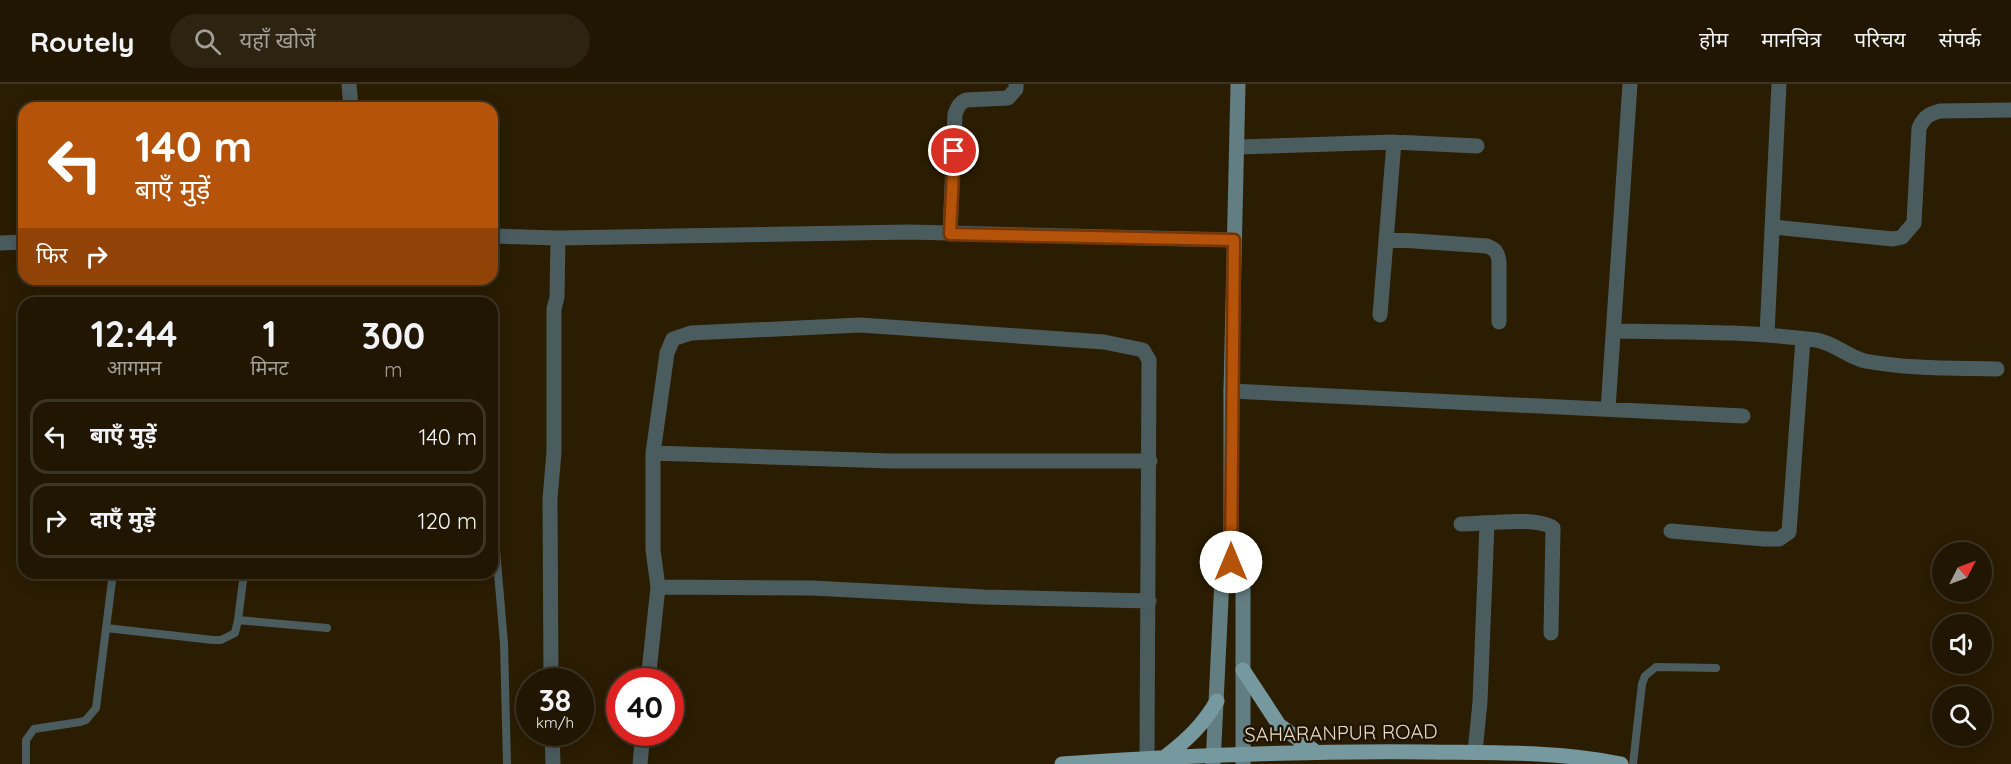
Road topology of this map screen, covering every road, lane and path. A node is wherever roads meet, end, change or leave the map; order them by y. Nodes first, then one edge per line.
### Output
1 (349, 84) edge
2 (1016, 84) edge
3 (1238, 84) edge
4 (1630, 84) edge
5 (1779, 84) edge
6 (350, 102) edge
7 (2011, 110) edge
8 (1394, 142) junction
9 (1477, 146) dead end
10 (1238, 147) junction
11 (1773, 228) junction
12 (950, 234) junction
13 (498, 236) edge
14 (558, 238) junction
15 (1386, 239) junction
16 (1234, 240) junction
17 (18, 242) edge
18 (0, 243) edge
19 (1380, 315) dead end
20 (1499, 322) dead end
21 (1615, 331) junction
22 (1767, 334) junction
23 (1803, 339) junction
24 (1997, 369) dead end
25 (1231, 391) junction
26 (1608, 409) junction
27 (1743, 416) dead end
28 (653, 453) junction
29 (1150, 461) junction
30 (1461, 524) dead end
31 (1487, 524) junction
32 (1671, 531) dead end
33 (1231, 562) junction
34 (498, 573) edge
35 (111, 579) edge
36 (243, 579) edge
37 (658, 587) junction
38 (1149, 601) junction
39 (238, 620) junction
40 (106, 628) junction
41 (327, 628) dead end
42 (1551, 633) dead end
43 (550, 668) edge
44 (649, 668) edge
45 (1716, 668) dead end
46 (1243, 670) junction
47 (1217, 701) junction
48 (552, 746) edge
49 (641, 746) edge
50 (1316, 752) junction
51 (1475, 753) junction
52 (1165, 757) junction
53 (1147, 758) junction
54 (1214, 760) edge
55 (1244, 760) edge
56 (26, 764) edge
57 (507, 764) edge
58 (553, 764) edge
59 (639, 764) edge
60 (1062, 764) edge
61 (1621, 764) edge
62 (1633, 764) edge

1 - 6 street
2 - 12 street
3 - 10 street
4 - 21 street
5 - 11 street
7 - 11 street
8 - 9 street
8 - 10 street
8 - 15 street
10 - 16 street
11 - 22 street
12 - 14 street
12 - 16 street
13 - 14 street
14 - 43 street
15 - 19 street
15 - 20 street
16 - 25 street
17 - 18 street
21 - 22 street
21 - 26 street
22 - 23 street
23 - 24 street
23 - 32 street
25 - 26 street
25 - 33 street
26 - 27 street
28 - 29 street
28 - 29 street
28 - 37 street
29 - 38 street
30 - 31 street
31 - 42 street
31 - 51 street
33 - 46 street
33 - 47 street
34 - 57 lane
35 - 40 lane
36 - 39 lane
37 - 38 street
37 - 44 street
38 - 53 street
39 - 40 lane
39 - 41 lane
40 - 56 lane
45 - 62 lane
46 - 50 main road
46 - 55 street
47 - 52 main road
47 - 54 street
48 - 58 street
49 - 59 street
50 - 51 main road, SAHARANPUR ROAD
50 - 55 main road, SAHARANPUR ROAD
51 - 61 main road, SAHARANPUR ROAD
52 - 53 main road, SAHARANPUR ROAD
52 - 54 main road, SAHARANPUR ROAD
53 - 60 main road, SAHARANPUR ROAD
54 - 55 main road, SAHARANPUR ROAD

